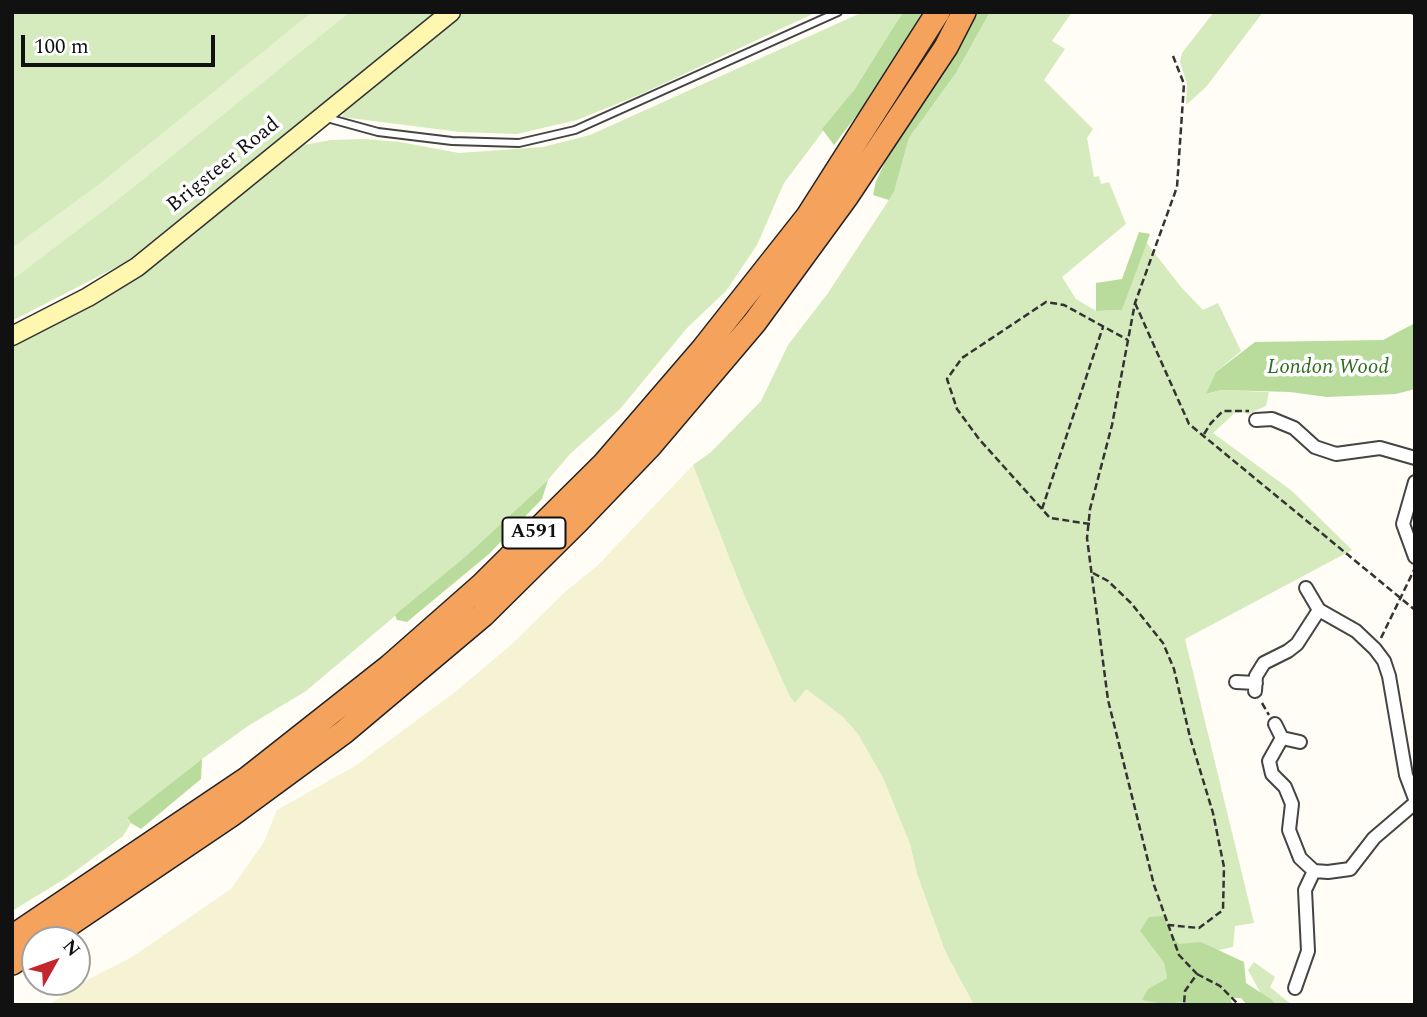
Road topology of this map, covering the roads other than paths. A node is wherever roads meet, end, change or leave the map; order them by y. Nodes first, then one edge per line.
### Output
1 (451, 12) edge
2 (838, 12) edge
3 (938, 12) edge
4 (964, 12) edge
5 (321, 116) junction
6 (12, 336) edge
7 (1256, 420) road end
8 (1415, 458) edge
9 (1415, 482) edge
10 (1415, 557) edge
11 (1306, 588) dead end
12 (1320, 610) junction
13 (1236, 682) dead end
14 (1275, 724) road end
15 (1282, 738) junction
16 (1300, 742) dead end
17 (1415, 801) edge
18 (1314, 871) junction
19 (67, 926) edge
20 (12, 937) edge
21 (1295, 988) dead end

1 - 5 street, Brigsteer Road
2 - 5 lane
3 - 20 highway, A591
4 - 19 highway, A591
5 - 6 street, Brigsteer Road
7 - 8 street
9 - 10 street
11 - 12 street
12 - 13 street
12 - 17 street
14 - 15 street
15 - 16 street
15 - 18 street
17 - 18 street
18 - 21 street

